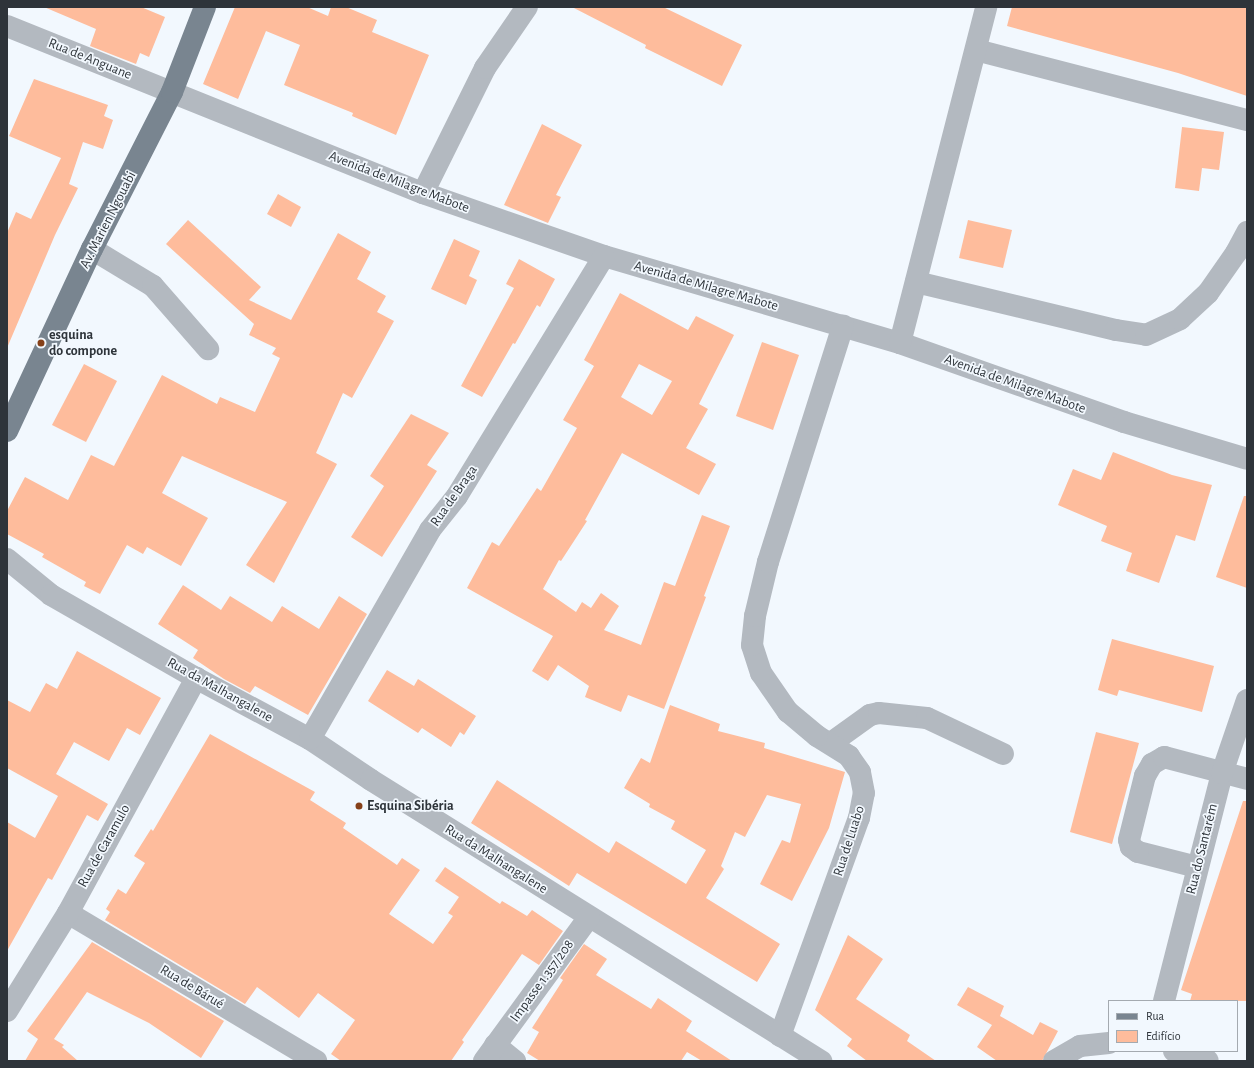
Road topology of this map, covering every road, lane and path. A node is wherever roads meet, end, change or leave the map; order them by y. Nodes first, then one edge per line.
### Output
1 (205, 7) edge
2 (527, 7) edge
3 (986, 7) edge
4 (7, 26) edge
5 (976, 50) junction
6 (172, 92) junction
7 (1247, 120) edge
8 (423, 193) junction
9 (1247, 232) edge
10 (92, 249) junction
11 (604, 256) junction
12 (916, 282) junction
13 (843, 326) junction
14 (900, 343) junction
15 (208, 349) dead end
16 (7, 431) edge
17 (1247, 459) edge
18 (7, 559) edge
19 (196, 678) junction
20 (1247, 700) edge
21 (310, 739) junction
22 (831, 743) junction
23 (1003, 754) dead end
24 (1222, 773) junction
25 (1247, 779) edge
26 (1197, 867) junction
27 (68, 912) junction
28 (589, 917) junction
29 (1164, 1000) edge
30 (7, 1011) edge
31 (780, 1036) junction
32 (1108, 1043) edge
33 (1177, 1052) edge
34 (490, 1053) edge
35 (316, 1061) edge
36 (515, 1061) edge
37 (821, 1061) edge
38 (1054, 1061) edge
39 (1208, 1061) edge

1 - 6 main road, Av. Marien Ngouabi
2 - 8 street
3 - 5 street
4 - 6 street, Rua de Anguane
5 - 7 street
5 - 12 street
6 - 8 street, Avenida de Milagre Mabote
6 - 10 main road, Av. Marien Ngouabi
8 - 11 street, Avenida de Milagre Mabote
9 - 12 street
10 - 15 street
10 - 16 main road, Av. Marien Ngouabi
11 - 13 street, Avenida de Milagre Mabote
11 - 21 street, Rua de Braga
12 - 14 street
13 - 14 street, Avenida de Milagre Mabote
13 - 22 street, Rua de Luabo
14 - 17 street, Avenida de Milagre Mabote
18 - 19 street, Rua da Malhangalene
19 - 21 street, Rua da Malhangalene
19 - 27 street, Rua de Caramulo
20 - 24 street, Rua do Santarém
21 - 28 street, Rua da Malhangalene
22 - 23 street
22 - 31 street, Rua de Luabo
24 - 25 street
24 - 26 street, Rua do Santarém
24 - 26 street
26 - 29 street, Rua do Santarém
27 - 30 street, Rua de Caramulo
27 - 35 street, Rua de Bárué
28 - 31 street, Rua da Malhangalene
28 - 34 street, Impasse 1.357/208
31 - 37 street, Rua da Malhangalene
32 - 38 street
33 - 39 street
34 - 36 street

